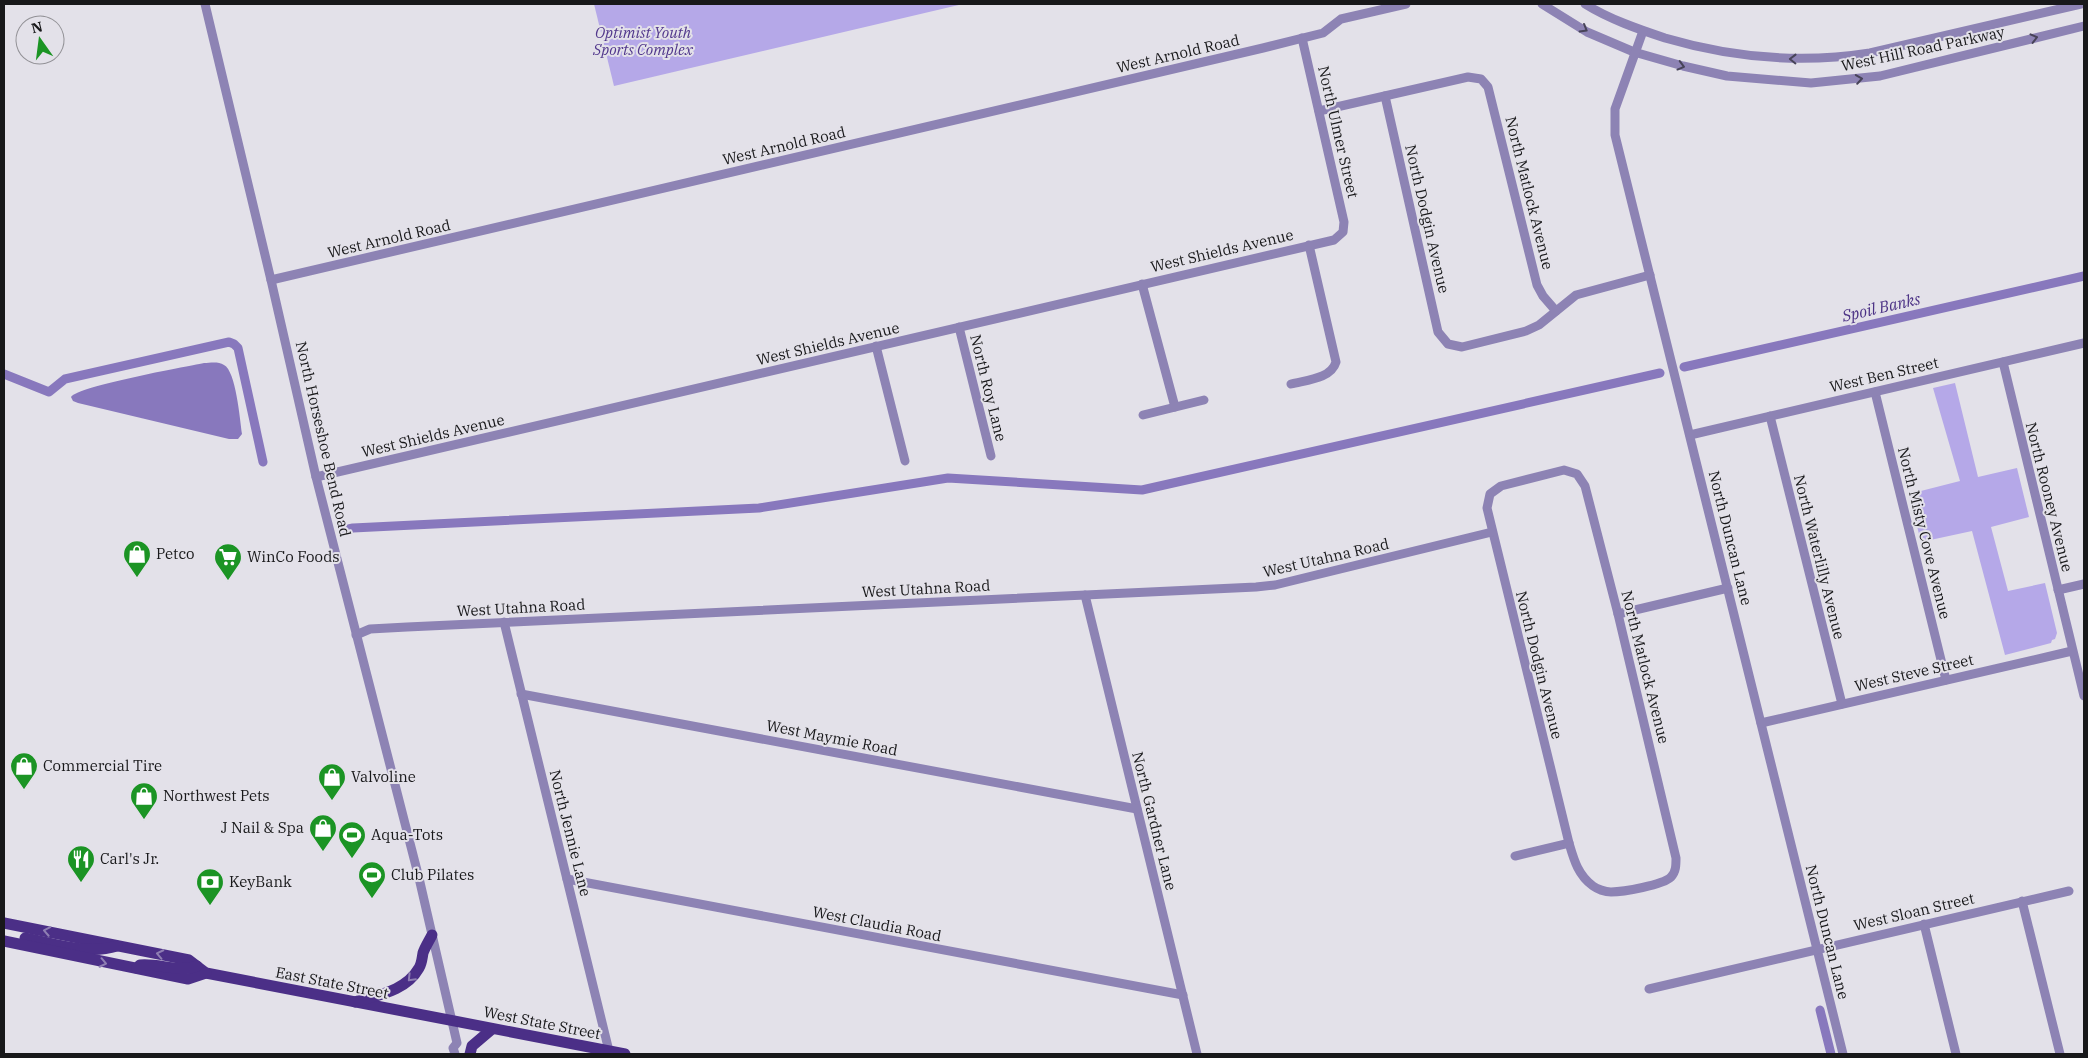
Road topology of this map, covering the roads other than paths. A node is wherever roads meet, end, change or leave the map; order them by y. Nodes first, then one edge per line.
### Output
1 (205, 4) edge
2 (1406, 4) edge
3 (1542, 4) edge
4 (1584, 4) edge
5 (2081, 4) edge
6 (2044, 8) edge
7 (2084, 26) edge
8 (1643, 31) junction
9 (1302, 38) junction
10 (1634, 52) junction
11 (1385, 96) junction
12 (1319, 111) junction
13 (1343, 232) joint
14 (1310, 245) junction
15 (1650, 275) junction
16 (271, 280) junction
17 (1142, 284) junction
18 (1556, 311) junction
19 (959, 327) junction
20 (2084, 343) edge
21 (876, 346) junction
22 (2003, 362) junction
23 (1291, 384) dead end
24 (1875, 392) junction
25 (1204, 400) dead end
26 (1175, 407) junction
27 (1143, 415) dead end
28 (1770, 416) junction
29 (1690, 435) junction
30 (991, 456) dead end
31 (905, 461) dead end
32 (1576, 474) joint
33 (316, 477) junction
34 (1492, 532) junction
35 (2084, 584) edge
36 (1728, 588) junction
37 (2058, 590) junction
38 (1085, 595) junction
39 (1618, 614) junction
40 (504, 622) junction
41 (356, 635) junction
42 (2072, 651) junction
43 (1946, 680) junction
44 (521, 694) junction
45 (2084, 696) edge
46 (1842, 704) junction
47 (1761, 723) junction
48 (1137, 810) junction
49 (1568, 842) junction
50 (1515, 856) dead end
51 (1675, 871) joint
52 (567, 879) junction
53 (2069, 890) dead end
54 (2022, 901) junction
55 (4, 923) edge
56 (1924, 924) junction
57 (4, 934) edge
58 (432, 935) junction
59 (4, 941) edge
60 (120, 946) junction
61 (1817, 949) junction
62 (201, 970) junction
63 (1649, 989) dead end
64 (1183, 995) junction
65 (352, 1002) junction
66 (453, 1022) junction
67 (492, 1029) junction
68 (609, 1051) junction
69 (455, 1054) edge
70 (470, 1054) edge
71 (625, 1054) edge
72 (1197, 1054) edge
73 (1843, 1054) edge
74 (1956, 1054) edge
75 (2060, 1054) edge

1 - 16 street, North Horseshoe Bend Road
2 - 9 street, West Arnold Road
3 -> 10 street, West Hill Road Parkway
4 - 8 street, West Hill Road Parkway
5 - 6 street, West Hill Road Parkway
6 -> 8 street, West Hill Road Parkway
10 -> 7 street, West Hill Road Parkway
8 - 10 street, North Duncan Lane
9 - 12 street, North Ulmer Street
9 - 16 street, West Arnold Road
10 - 15 street, North Duncan Lane
11 - 12 street
11 - 18 street, North Matlock Avenue
11 - 18 street, North Dodgin Avenue
12 - 13 street, North Ulmer Street
13 - 14 street, West Shields Avenue
14 - 17 street, West Shields Avenue
14 - 23 street
15 - 18 street
15 - 29 street, North Duncan Lane
16 - 33 street, North Horseshoe Bend Road
17 - 19 street, West Shields Avenue
17 - 26 street
19 - 21 street, West Shields Avenue
19 - 30 street, North Roy Lane
20 - 22 street, West Ben Street
21 - 31 street
21 - 33 street, West Shields Avenue
22 - 24 street, West Ben Street
22 - 37 street, North Rooney Avenue
24 - 28 street, West Ben Street
24 - 43 street, North Misty Cove Avenue
25 - 26 street
26 - 27 street
28 - 29 street, West Ben Street
28 - 46 street, North Waterlilly Avenue
29 - 36 street, North Duncan Lane
32 - 34 street, North Dodgin Avenue
32 - 39 street, North Matlock Avenue
33 - 41 street, North Horseshoe Bend Road
34 - 38 street, West Utahna Road
34 - 49 street, North Dodgin Avenue
35 - 37 street
36 - 39 street
36 - 47 street, North Duncan Lane
37 - 42 street, North Rooney Avenue
38 - 40 street, West Utahna Road
38 - 48 street, North Gardner Lane
39 - 51 street, North Matlock Avenue
40 - 41 street, West Utahna Road
40 - 44 street, North Jennie Lane
41 - 58 street, North Horseshoe Bend Road
42 - 43 street, West Steve Street
42 - 45 street, North Rooney Avenue
43 - 46 street, West Steve Street
44 - 48 street, West Maymie Road
44 - 52 street, North Jennie Lane
46 - 47 street, West Steve Street
47 - 61 street, North Duncan Lane
48 - 64 street, North Gardner Lane
49 - 50 street
49 - 51 street, North Dodgin Avenue
52 - 64 street, West Claudia Road
52 - 68 street, North Jennie Lane
53 - 54 street, West Sloan Street
54 - 56 street, West Sloan Street
54 - 75 street
60 -> 55 main road, East State Street
56 - 61 street, West Sloan Street
56 - 74 street
57 - 60 main road
58 -> 65 main road
58 - 66 street, North Horseshoe Bend Road
59 -> 62 main road
62 -> 60 main road, East State Street
61 - 63 street, West Sloan Street
61 - 73 street, North Duncan Lane
62 - 65 main road, East State Street
64 - 72 street, North Gardner Lane
65 - 66 main road, East State Street
66 - 67 main road, West State Street
66 - 69 street, North Horseshoe Bend Road
67 - 68 main road, West State Street
67 - 70 main road
68 - 71 main road, West State Street

